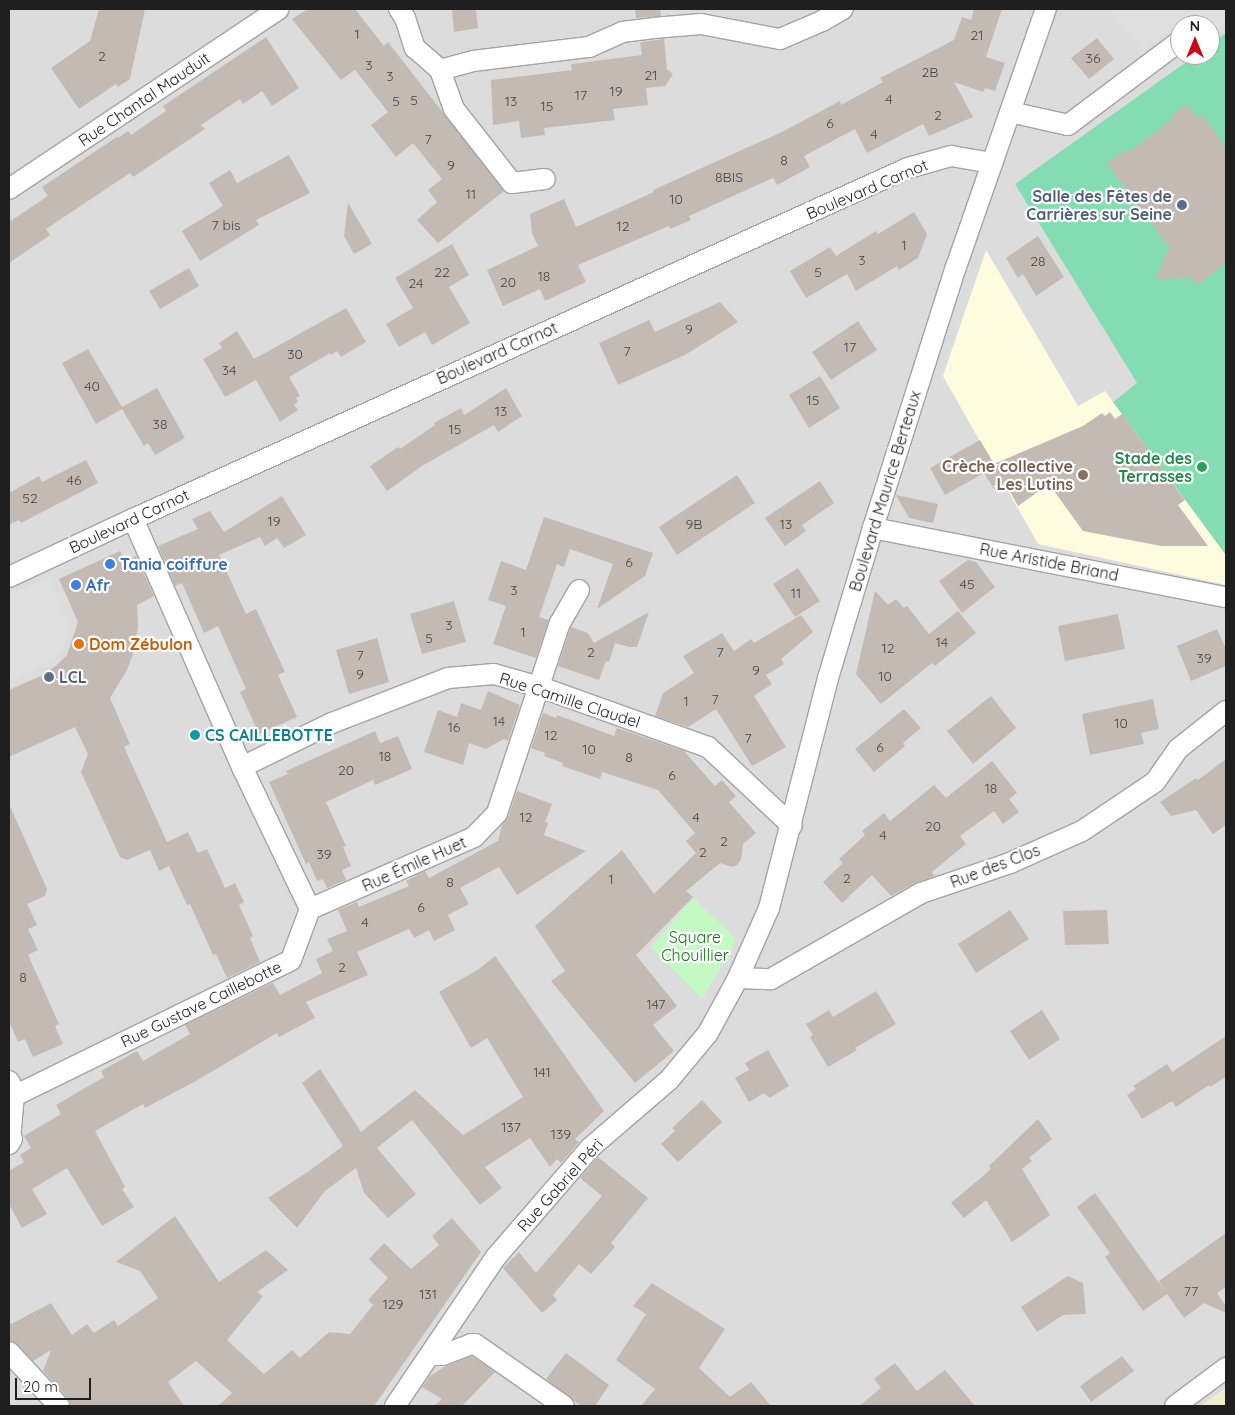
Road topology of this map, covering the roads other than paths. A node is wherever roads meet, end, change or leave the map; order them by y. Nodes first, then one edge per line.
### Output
1 (279, 9) edge
2 (399, 9) edge
3 (842, 9) edge
4 (1046, 9) edge
5 (1170, 48) edge
6 (440, 70) junction
7 (1010, 112) junction
8 (992, 163) junction
9 (545, 179) dead end
10 (9, 189) edge
11 (133, 519) junction
12 (872, 528) junction
13 (9, 577) edge
14 (578, 590) dead end
15 (1226, 597) edge
16 (540, 687) junction
17 (1226, 711) edge
18 (242, 767) junction
19 (792, 826) junction
20 (310, 909) junction
21 (738, 978) junction
22 (12, 1088) edge
23 (10, 1142) edge
24 (9, 1352) edge
25 (430, 1355) junction
26 (1226, 1368) edge
27 (59, 1406) edge
28 (394, 1406) edge
29 (564, 1406) edge
30 (1175, 1406) edge

1 - 10 street, Rue Chantal Mauduit
2 - 6 street
3 - 6 street
4 - 7 street, Boulevard Maurice Berteaux
5 - 7 street
6 - 9 street
7 - 8 street, Boulevard Maurice Berteaux
8 - 11 street, Boulevard Carnot
8 - 12 street, Boulevard Maurice Berteaux
11 - 13 street, Boulevard Carnot
11 - 18 street
12 - 15 street, Rue Aristide Briand
12 - 19 street, Boulevard Maurice Berteaux
14 - 16 street, Rue Émile Huet
16 - 18 street, Rue Camille Claudel
16 - 19 street, Rue Camille Claudel
16 - 20 street, Rue Émile Huet
17 - 21 street, Rue des Clos
18 - 20 street
19 - 21 street, Boulevard Maurice Berteaux
20 - 22 street, Rue Gustave Caillebotte
21 - 25 street, Rue Gabriel Péri
22 - 23 street
24 - 27 street
25 - 28 street, Rue Gabriel Péri
25 - 29 street
26 - 30 street

